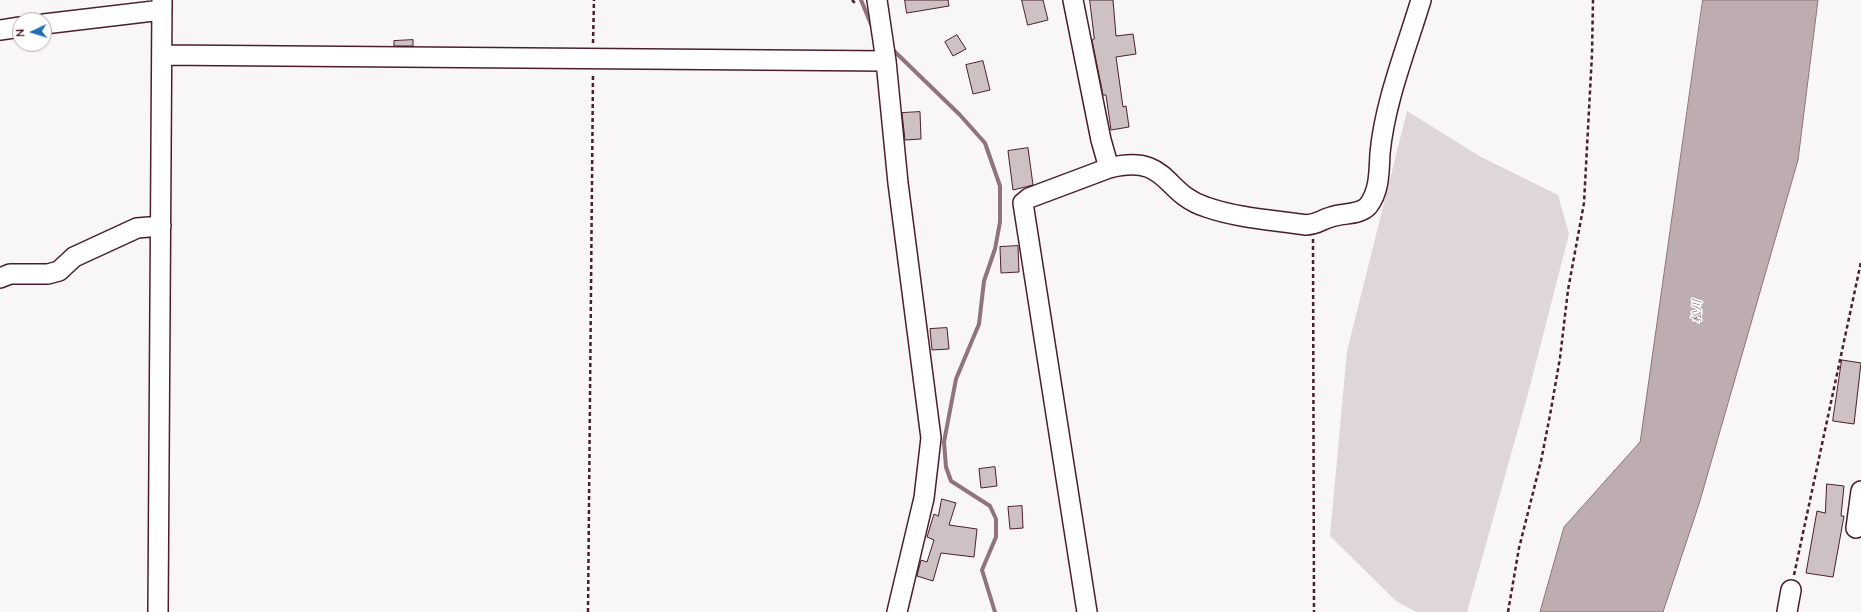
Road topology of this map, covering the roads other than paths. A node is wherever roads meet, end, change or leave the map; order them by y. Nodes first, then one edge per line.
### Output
1 (877, 0) edge
2 (1073, 0) edge
3 (1421, 0) edge
4 (162, 5) edge
5 (52, 23) edge
6 (12, 28) edge
7 (0, 30) edge
8 (885, 50) junction
9 (162, 55) junction
10 (1109, 168) junction
11 (161, 226) junction
12 (0, 278) edge
13 (1861, 491) edge
14 (1856, 528) dead end
15 (1791, 590) road end
16 (158, 612) edge
17 (897, 612) edge
18 (1087, 612) edge
19 (1787, 612) edge

1 - 8 street
2 - 10 street
3 - 10 street
4 - 5 street
4 - 9 street
6 - 7 street
8 - 9 street
8 - 17 street
9 - 11 street
10 - 18 street
11 - 12 street
11 - 16 street
13 - 14 street
15 - 19 street

